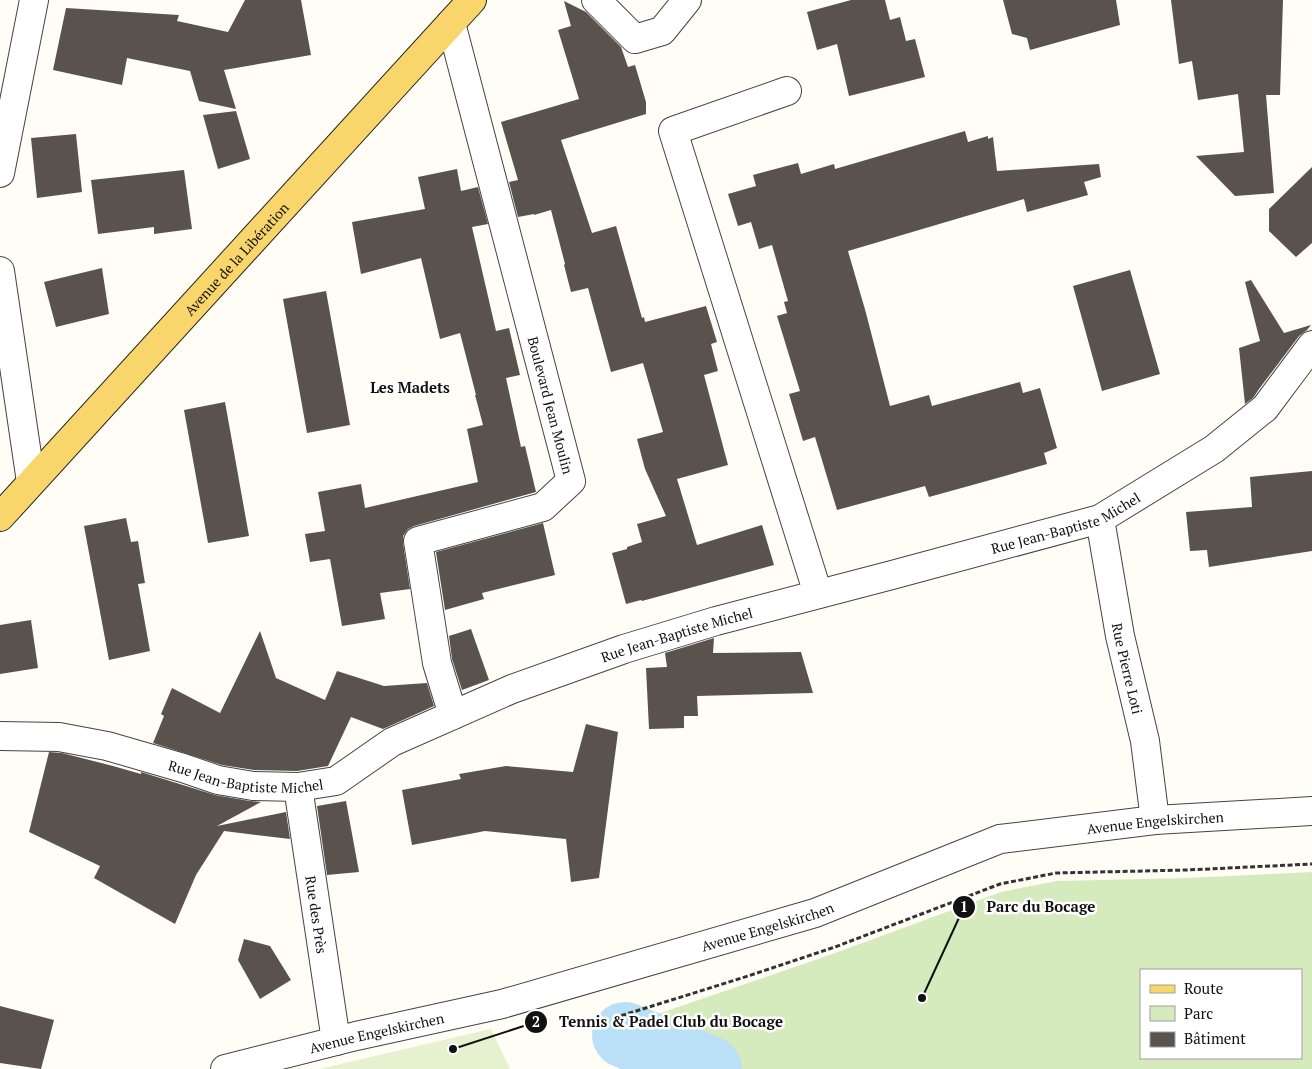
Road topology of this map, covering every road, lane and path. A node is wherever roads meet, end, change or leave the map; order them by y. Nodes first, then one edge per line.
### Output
1 (34, 0) edge
2 (472, 0) edge
3 (596, 0) edge
4 (687, 0) edge
5 (451, 23) junction
6 (787, 91) dead end
7 (0, 173) edge
8 (0, 271) edge
9 (1312, 345) edge
10 (31, 482) junction
11 (0, 517) edge
12 (1100, 519) junction
13 (818, 594) junction
14 (453, 715) junction
15 (0, 736) edge
16 (298, 787) junction
17 (1312, 811) edge
18 (1154, 820) junction
19 (1312, 864) edge
20 (614, 1018) dead end
21 (336, 1041) junction
22 (225, 1069) edge

1 - 7 street
2 - 5 main road, Avenue de la Libération
3 - 4 street
5 - 10 main road, Avenue de la Libération
5 - 14 street, Boulevard Jean Moulin
6 - 13 street
8 - 10 street
9 - 12 street, Rue Jean-Baptiste Michel
10 - 11 main road, Avenue de la Libération
12 - 13 street, Rue Jean-Baptiste Michel
12 - 18 street, Rue Pierre Loti
13 - 14 street, Rue Jean-Baptiste Michel
14 - 16 street, Rue Jean-Baptiste Michel
15 - 16 street, Rue Jean-Baptiste Michel
16 - 21 street, Rue des Près
17 - 18 street, Avenue Engelskirchen
18 - 21 street, Avenue Engelskirchen
19 - 20 path
21 - 22 street, Avenue Engelskirchen

